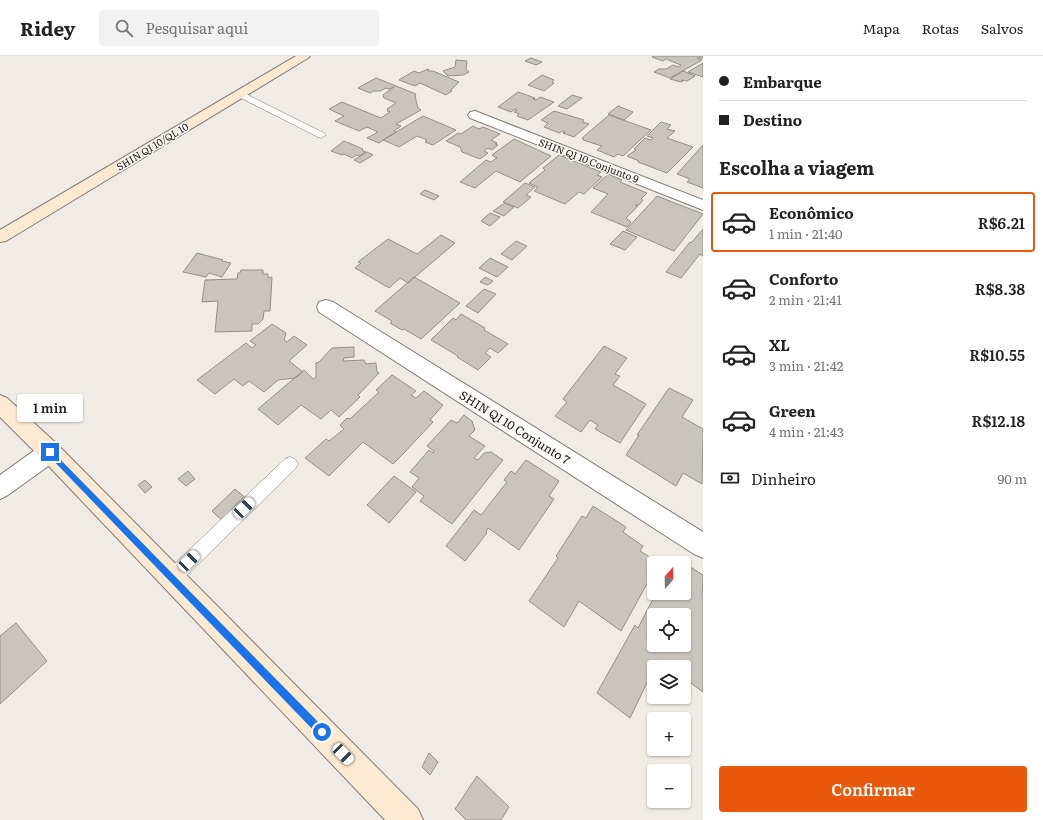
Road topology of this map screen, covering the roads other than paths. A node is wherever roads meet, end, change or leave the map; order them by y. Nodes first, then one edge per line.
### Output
1 (304, 56) edge
2 (240, 94) junction
3 (475, 115) dead end
4 (321, 135) dead end
5 (703, 205) edge
6 (0, 237) edge
7 (326, 307) dead end
8 (0, 404) edge
9 (50, 452) junction
10 (290, 464) dead end
11 (0, 488) edge
12 (703, 546) edge
13 (172, 578) junction
14 (407, 820) edge

1 - 2 street, SHIN QI 10/QL 10
2 - 4 lane
2 - 6 street, SHIN QI 10/QL 10
3 - 5 street, SHIN QI 10 Conjunto 9
7 - 12 street, SHIN QI 10 Conjunto 7
8 - 9 street
9 - 11 street
9 - 13 street
10 - 13 lane
13 - 14 street

